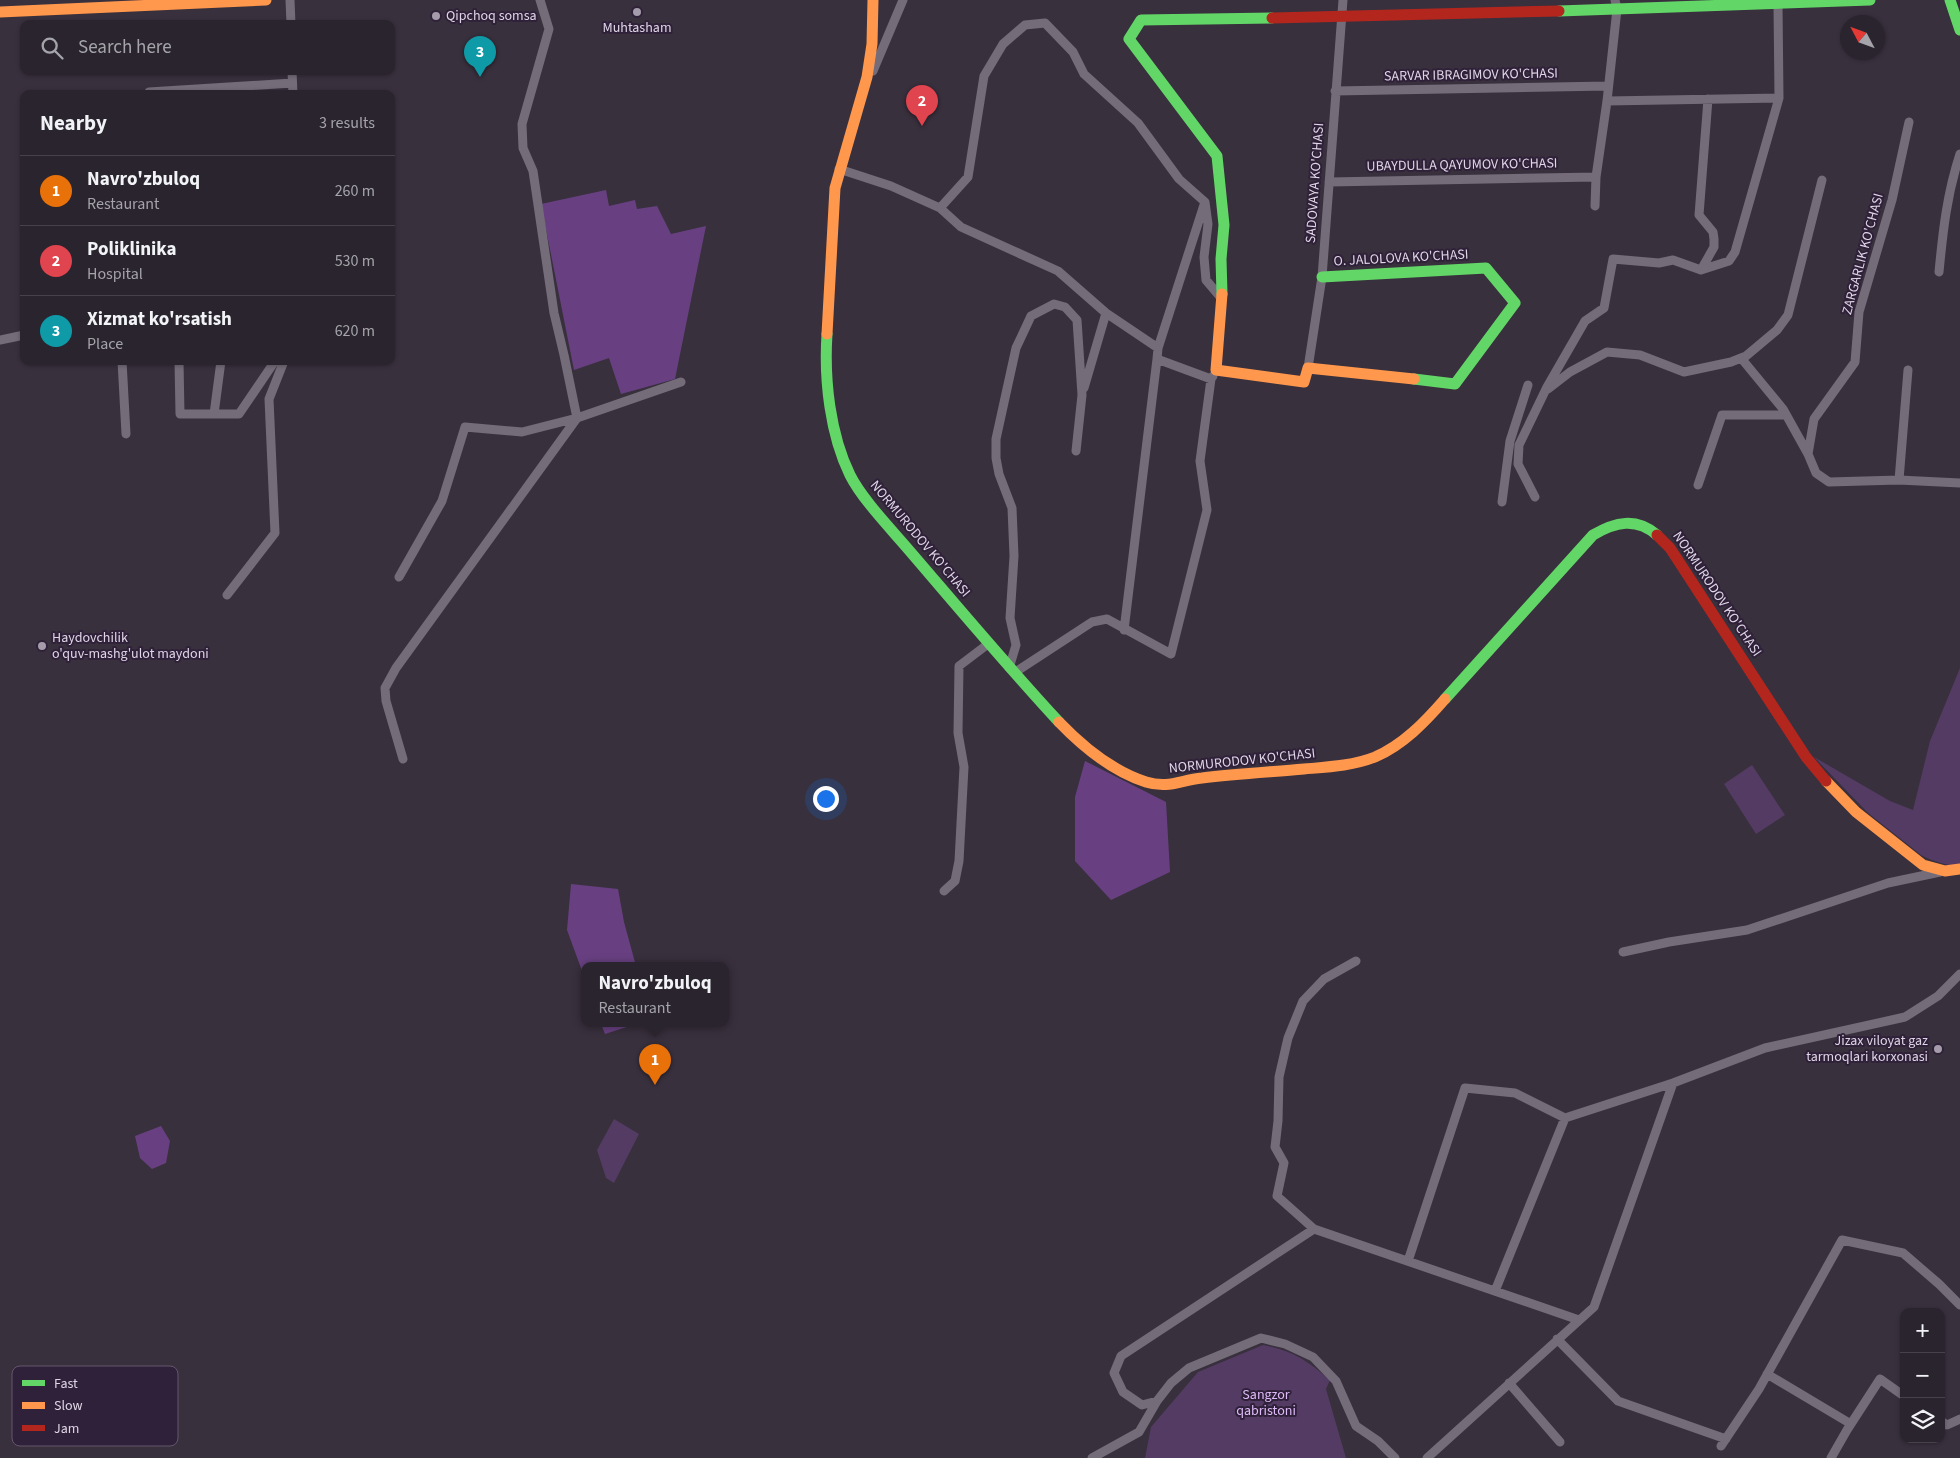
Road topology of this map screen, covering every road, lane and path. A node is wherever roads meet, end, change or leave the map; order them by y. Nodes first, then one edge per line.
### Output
1 (266, 0) edge
2 (290, 0) edge
3 (540, 0) edge
4 (873, 0) edge
5 (903, 0) edge
6 (1342, 0) edge
7 (1870, 0) edge
8 (1950, 0) edge
9 (1616, 4) edge
10 (61, 5) edge
11 (1778, 5) junction
12 (0, 12) edge
13 (1341, 17) junction
14 (291, 20) edge
15 (1960, 30) edge
16 (292, 75) edge
17 (292, 83) junction
18 (1608, 86) junction
19 (181, 90) edge
20 (293, 90) edge
21 (1335, 91) junction
22 (1779, 98) junction
23 (1708, 99) junction
24 (861, 100) junction
25 (1607, 101) junction
26 (1910, 122) dead end
27 (1960, 154) edge
28 (839, 169) junction
29 (1596, 177) junction
30 (1822, 180) dead end
31 (1329, 182) junction
32 (1205, 202) junction
33 (1595, 206) dead end
34 (940, 208) junction
35 (1701, 270) junction
36 (1939, 272) dead end
37 (1322, 277) junction
38 (1222, 300) junction
39 (1106, 313) junction
40 (20, 336) edge
41 (0, 340) edge
42 (1158, 348) junction
43 (1741, 358) junction
44 (1157, 359) junction
45 (122, 365) edge
46 (179, 365) edge
47 (220, 365) edge
48 (272, 365) edge
49 (282, 365) edge
50 (1308, 368) junction
51 (1908, 370) dead end
52 (1214, 374) junction
53 (681, 382) dead end
54 (1528, 385) dead end
55 (1545, 392) junction
56 (1082, 395) junction
57 (214, 414) junction
58 (1786, 415) junction
59 (577, 418) junction
60 (126, 434) dead end
61 (1076, 451) dead end
62 (1808, 454) junction
63 (1899, 480) junction
64 (1960, 483) edge
65 (1698, 485) dead end
66 (1535, 497) dead end
67 (1502, 502) dead end
68 (399, 577) dead end
69 (227, 595) dead end
70 (1124, 630) junction
71 (988, 644) junction
72 (1012, 670) junction
73 (403, 759) dead end
74 (1960, 869) edge
75 (1945, 870) junction
76 (944, 891) dead end
77 (1623, 952) dead end
78 (1356, 961) dead end
79 (1960, 974) edge
80 (1673, 1082) junction
81 (1565, 1118) junction
82 (1314, 1229) junction
83 (1408, 1261) junction
84 (1495, 1291) junction
85 (1960, 1305) edge
86 (1579, 1320) junction
87 (1557, 1339) junction
88 (1767, 1374) junction
89 (1509, 1382) junction
90 (1900, 1393) edge
91 (1157, 1401) junction
92 (1960, 1419) edge
93 (1850, 1424) junction
94 (1945, 1424) edge
95 (1560, 1442) dead end
96 (1102, 1456) edge
97 (1092, 1458) edge
98 (1395, 1458) edge
99 (1427, 1458) edge
100 (1831, 1458) edge

1 - 10 main road
2 - 14 street
3 - 59 street
4 - 24 main road, NORMURODOV KO'CHASI
5 - 24 street
6 - 13 street, SADOVAYA KO'CHASI
7 - 11 main road
8 - 15 main road
9 - 11 main road
9 - 13 main road
9 - 18 street
10 - 12 main road
11 - 22 street
13 - 21 street, SADOVAYA KO'CHASI
13 - 38 main road
16 - 17 street
17 - 19 street
17 - 20 street
18 - 21 street, SARVAR IBRAGIMOV KO'CHASI
18 - 25 street
21 - 31 street, SADOVAYA KO'CHASI
22 - 23 street
22 - 35 street
23 - 25 street
23 - 35 street
24 - 28 main road, NORMURODOV KO'CHASI
25 - 29 street
26 - 62 street, ZARGARLIK KO'CHASI
27 - 36 street
28 - 34 street
28 - 71 main road, NORMURODOV KO'CHASI
29 - 31 street, UBAYDULLA QAYUMOV KO'CHASI
29 - 33 street
30 - 43 street
31 - 37 street, SADOVAYA KO'CHASI
32 - 34 street
32 - 38 street
32 - 42 street
34 - 39 street
35 - 55 street
37 - 50 street, SADOVAYA KO'CHASI
37 - 50 main road, O. JALOLOVA KO'CHASI
38 - 52 main road
39 - 42 street
39 - 56 street
40 - 41 street
42 - 44 street
43 - 55 street
43 - 58 street
44 - 52 street
44 - 70 street
45 - 60 street
46 - 57 street
47 - 57 street
48 - 57 street
49 - 69 street
50 - 52 main road
51 - 63 street
52 - 70 street
53 - 59 street
54 - 67 street
55 - 66 street
56 - 61 street
56 - 72 street
58 - 62 street
58 - 65 street
59 - 68 street
59 - 73 street
62 - 63 street
63 - 64 street
70 - 72 street
71 - 72 main road, NORMURODOV KO'CHASI
71 - 76 street
72 - 75 main road, NORMURODOV KO'CHASI
74 - 75 main road, NORMURODOV KO'CHASI
75 - 77 street
78 - 82 street
79 - 80 street
80 - 81 street
80 - 86 street
81 - 83 street
81 - 84 street
82 - 83 street
82 - 91 street
83 - 84 street
84 - 86 street
85 - 88 street
86 - 87 street
87 - 88 street
87 - 89 street
88 - 93 street
89 - 95 street
89 - 99 street
90 - 93 street
91 - 96 street
91 - 98 street
92 - 94 street
93 - 100 street
96 - 97 street

